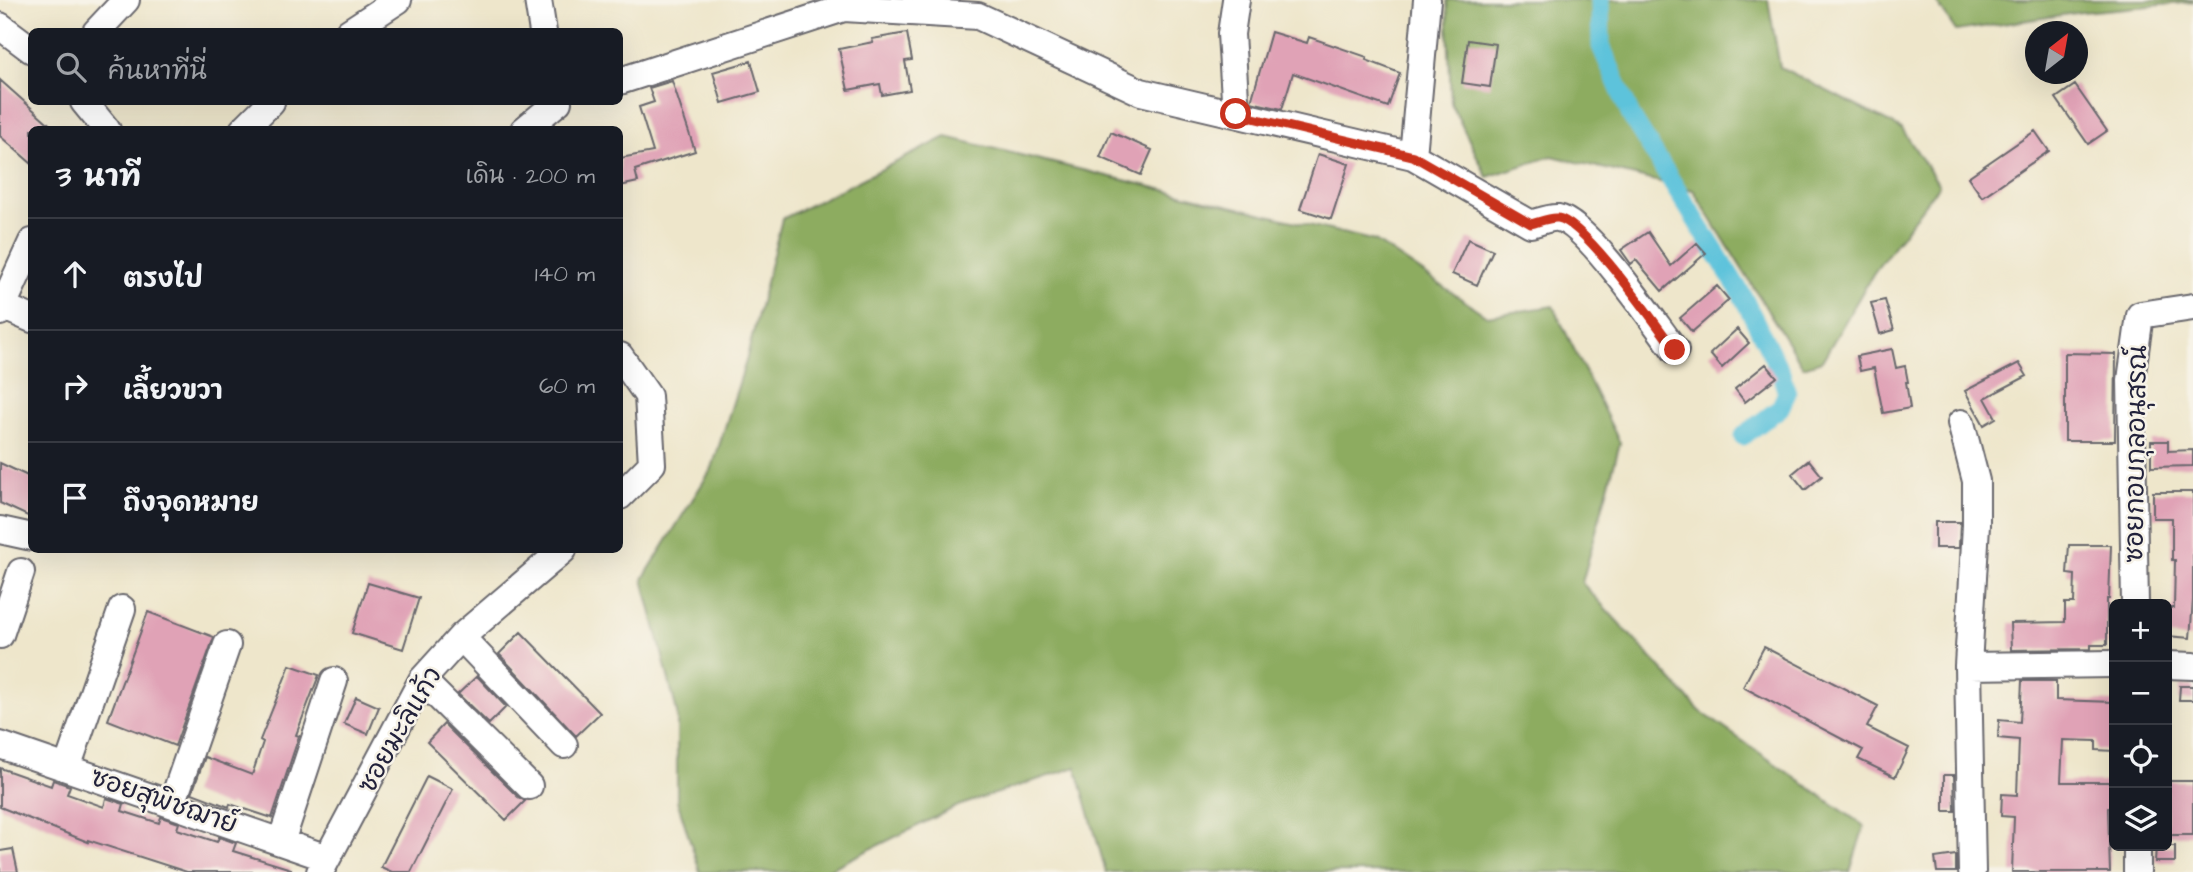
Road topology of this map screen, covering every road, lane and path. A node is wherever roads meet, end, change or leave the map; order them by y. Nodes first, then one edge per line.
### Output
1 (126, 0) edge
2 (398, 0) edge
3 (538, 0) edge
4 (1236, 0) edge
5 (1427, 0) edge
6 (842, 4) edge
7 (0, 26) edge
8 (100, 28) edge
9 (355, 28) edge
10 (542, 28) edge
11 (28, 47) edge
12 (623, 80) edge
13 (86, 105) edge
14 (268, 105) edge
15 (552, 105) edge
16 (555, 105) edge
17 (1236, 114) junction
18 (104, 126) edge
19 (247, 126) edge
20 (528, 126) edge
21 (553, 126) edge
22 (1413, 156) junction
23 (28, 257) edge
24 (2193, 307) edge
25 (1, 309) edge
26 (28, 318) edge
27 (1675, 350) dead end
28 (623, 360) edge
29 (1961, 423) dead end
30 (623, 493) edge
31 (0, 530) edge
32 (28, 536) edge
33 (556, 553) edge
34 (21, 572) dead end
35 (2135, 599) edge
36 (122, 609) dead end
37 (0, 635) edge
38 (461, 637) junction
39 (227, 645) dead end
40 (2109, 664) edge
41 (2172, 665) edge
42 (1968, 666) junction
43 (2193, 666) edge
44 (422, 680) junction
45 (334, 681) dead end
46 (0, 745) edge
47 (564, 745) dead end
48 (67, 768) junction
49 (529, 786) dead end
50 (172, 804) junction
51 (282, 842) junction
52 (2137, 851) edge
53 (324, 865) edge
54 (1972, 872) edge
55 (2137, 872) edge

1 - 8 street
2 - 9 street
3 - 10 street
4 - 17 street
5 - 22 street
6 - 12 street
6 - 17 street
7 - 11 street
13 - 18 street
14 - 19 street
15 - 20 street
16 - 21 street
17 - 22 street
22 - 27 street
23 - 25 street
24 - 35 street, ซอยกอบกุลอนุสรณ์
25 - 26 street
28 - 30 street
29 - 42 street
31 - 32 street
33 - 38 street, ซอยมะลิแก้ว
34 - 37 street
36 - 48 street
38 - 44 street, ซอยมะลิแก้ว
38 - 47 street
39 - 50 street
40 - 42 street
41 - 43 street
42 - 54 street
44 - 49 street
44 - 53 street, ซอยมะลิแก้ว
45 - 51 street
46 - 48 street, ซอยสุพิชฌาย์
48 - 50 street, ซอยสุพิชฌาย์
50 - 51 street, ซอยสุพิชฌาย์
51 - 53 street, ซอยสุพิชฌาย์
52 - 55 street

